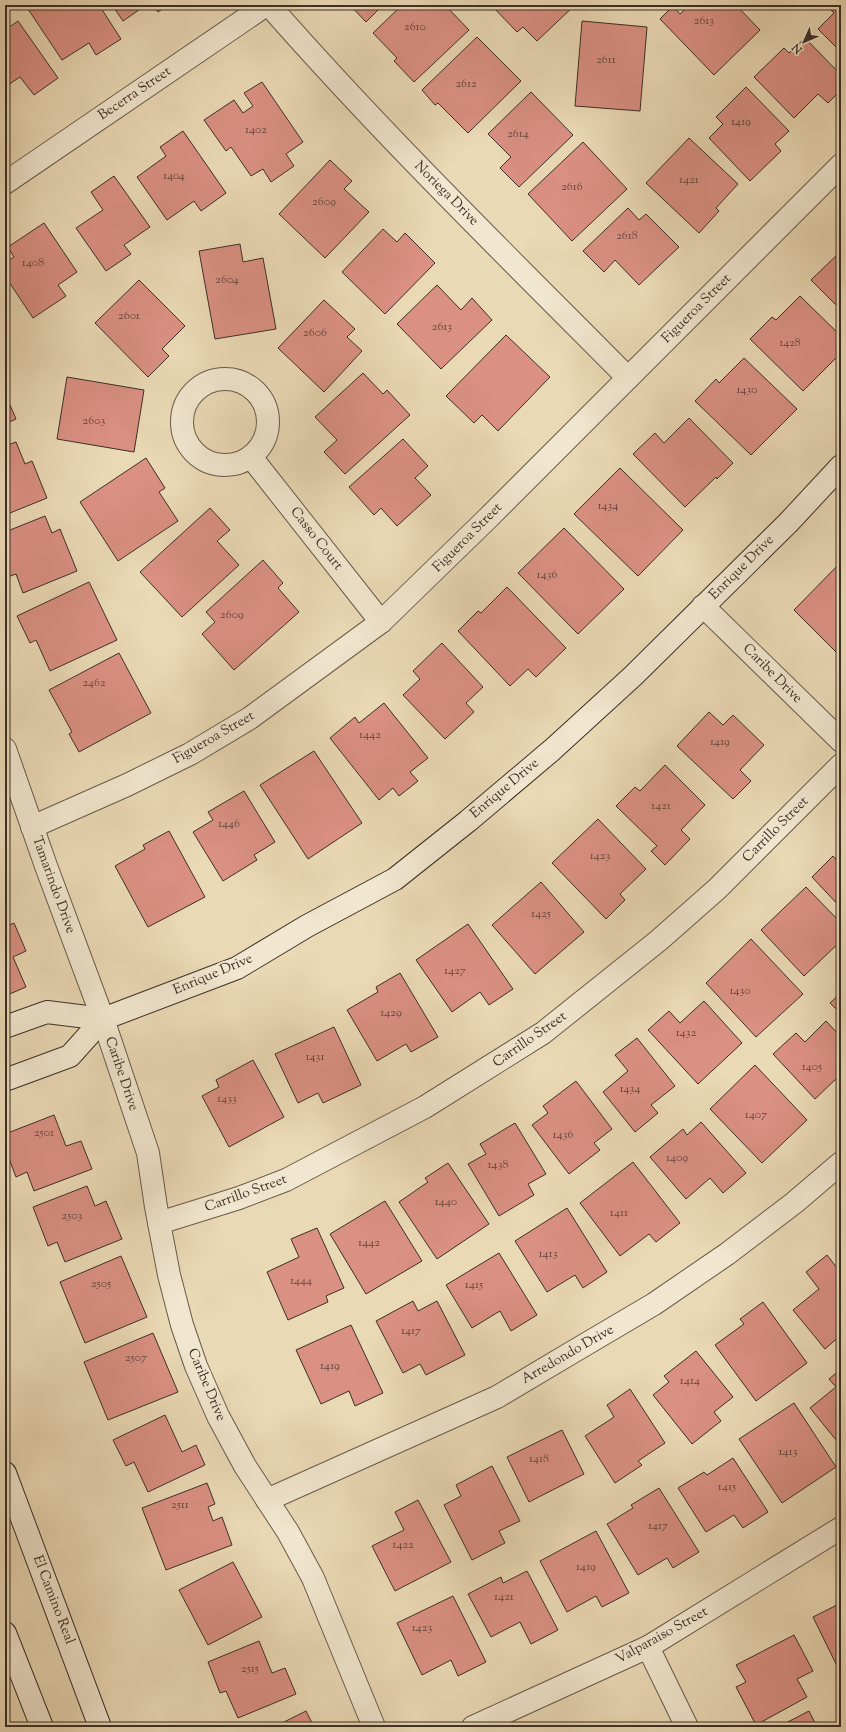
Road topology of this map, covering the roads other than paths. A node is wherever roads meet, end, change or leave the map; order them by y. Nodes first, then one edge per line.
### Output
1 (267, 5) edge
2 (841, 165) edge
3 (5, 183) edge
4 (628, 378) junction
5 (251, 457) dead end
6 (841, 466) edge
7 (703, 606) junction
8 (381, 622) junction
9 (841, 741) edge
10 (5, 750) edge
11 (841, 765) edge
12 (32, 827) junction
13 (103, 1019) junction
14 (5, 1027) edge
15 (5, 1080) edge
16 (841, 1163) edge
17 (159, 1223) junction
18 (5, 1473) edge
19 (267, 1500) junction
20 (841, 1528) edge
21 (5, 1633) edge
22 (648, 1647) junction
23 (42, 1727) edge
24 (100, 1727) edge
25 (374, 1727) edge
26 (473, 1727) edge
27 (687, 1727) edge

1 - 3 street, Becerra Street
1 - 4 street, Noriega Drive
2 - 4 street, Figueroa Street
4 - 8 street, Figueroa Street
5 - 8 street, Casso Court
6 - 7 street, Enrique Drive
7 - 9 street, Caribe Drive
7 - 13 street, Enrique Drive
8 - 12 street, Figueroa Street
10 - 12 street, Tamarindo Drive
11 - 17 street, Carrillo Street
12 - 13 street, Tamarindo Drive
13 - 14 street, Enrique Drive
13 - 15 street, Enrique Drive
13 - 17 street, Caribe Drive
16 - 19 street, Arredondo Drive
17 - 19 street, Caribe Drive
18 - 24 street, El Camino Real
19 - 25 street, Caribe Drive
20 - 22 street, Valparaiso Street
21 - 23 street
22 - 26 street, Valparaiso Street
22 - 27 street

